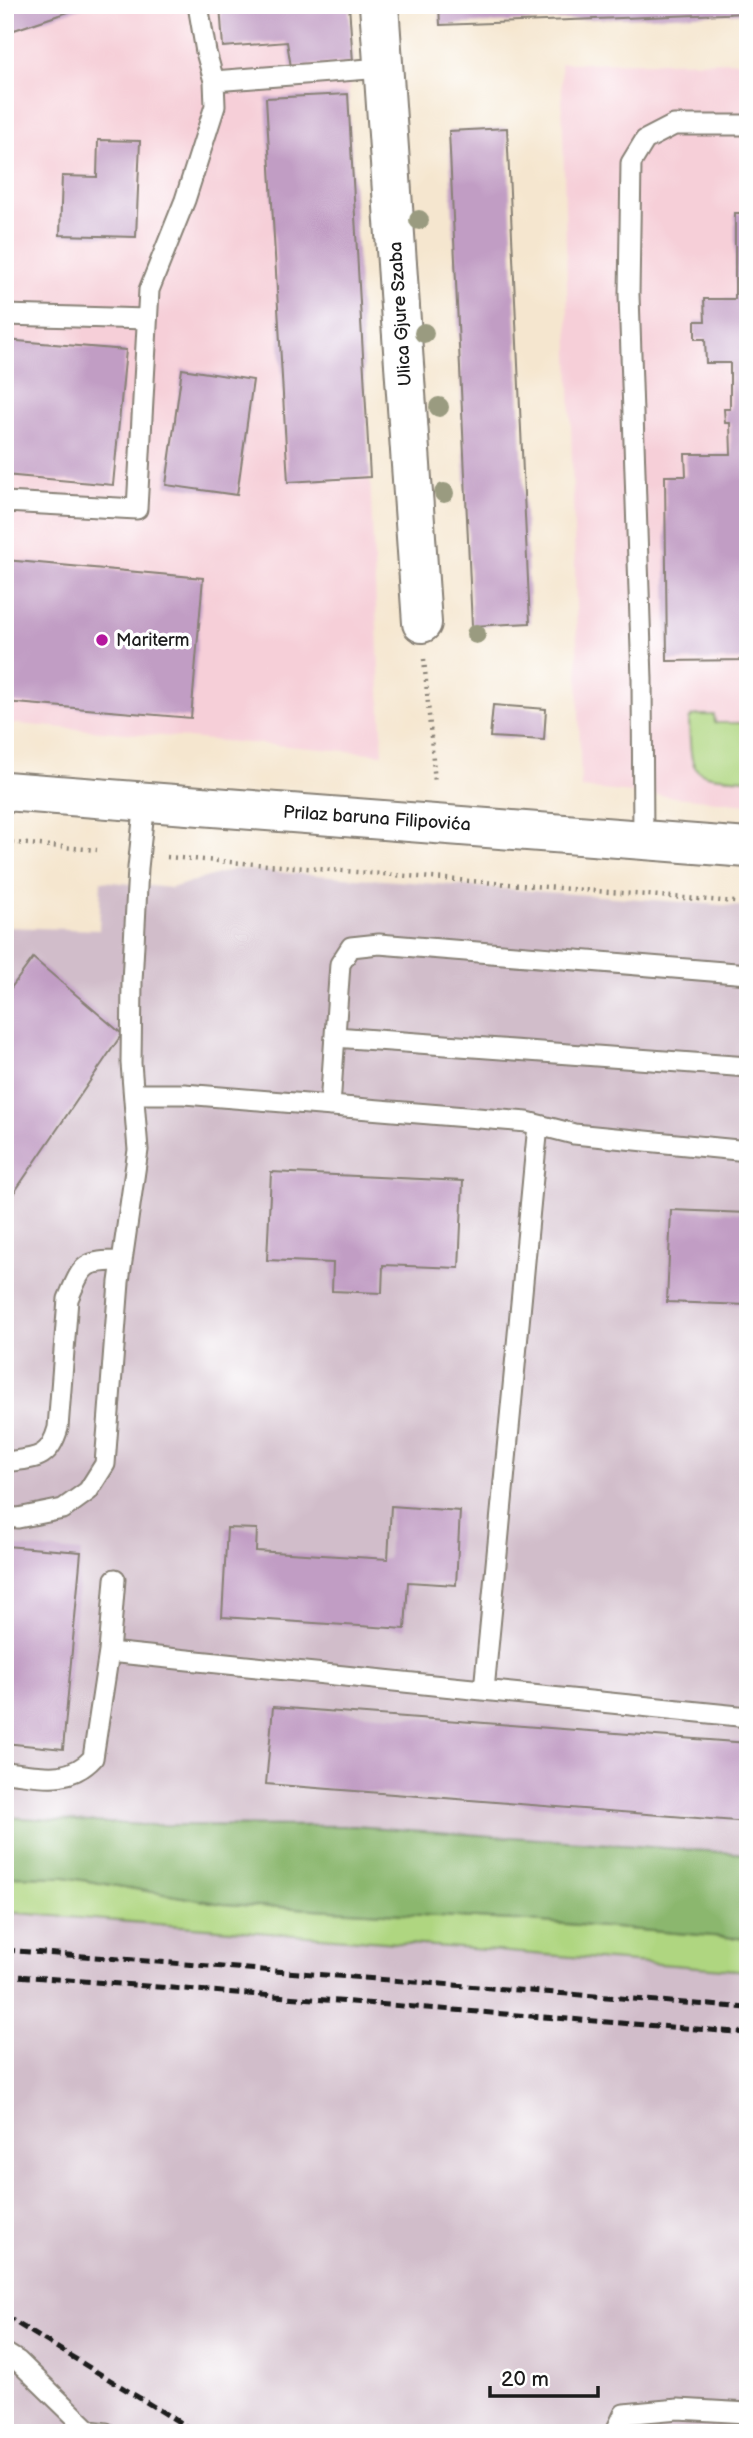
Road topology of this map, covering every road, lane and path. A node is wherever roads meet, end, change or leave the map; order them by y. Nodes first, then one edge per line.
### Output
1 (198, 5) edge
2 (379, 5) edge
3 (382, 68) junction
4 (214, 81) junction
5 (748, 125) edge
6 (5, 315) edge
7 (147, 319) junction
8 (5, 502) edge
9 (422, 623) joint
10 (435, 782) dead end
11 (5, 791) edge
12 (145, 801) junction
13 (643, 839) junction
14 (5, 842) edge
15 (748, 848) edge
16 (97, 850) dead end
17 (166, 857) dead end
18 (748, 903) edge
19 (748, 974) edge
20 (335, 1037) junction
21 (748, 1068) edge
22 (134, 1094) junction
23 (330, 1106) junction
24 (538, 1125) junction
25 (748, 1151) edge
26 (122, 1261) junction
27 (5, 1461) edge
28 (5, 1517) edge
29 (115, 1578) dead end
30 (109, 1652) junction
31 (484, 1690) junction
32 (748, 1717) edge
33 (5, 1772) edge
34 (5, 2353) edge
35 (748, 2413) edge
36 (96, 2432) edge
37 (615, 2433) edge

1 - 4 lane
2 - 3 main road, Ulica Gjure Szaba
3 - 4 lane
3 - 9 main road, Ulica Gjure Szaba
4 - 7 lane
5 - 13 lane
6 - 7 lane
7 - 8 lane
9 - 10 path
11 - 12 main road, Prilaz baruna Filipovića
12 - 13 main road, Prilaz baruna Filipovića
12 - 22 lane
13 - 15 main road, Prilaz baruna Filipovića
14 - 16 path
17 - 18 path
19 - 20 lane
20 - 21 lane
20 - 23 lane
22 - 23 lane
22 - 26 lane
23 - 24 lane
24 - 25 lane
24 - 31 lane
26 - 27 lane
26 - 28 lane
29 - 30 lane
30 - 31 lane
30 - 33 lane
31 - 32 lane
34 - 36 lane
35 - 37 lane

